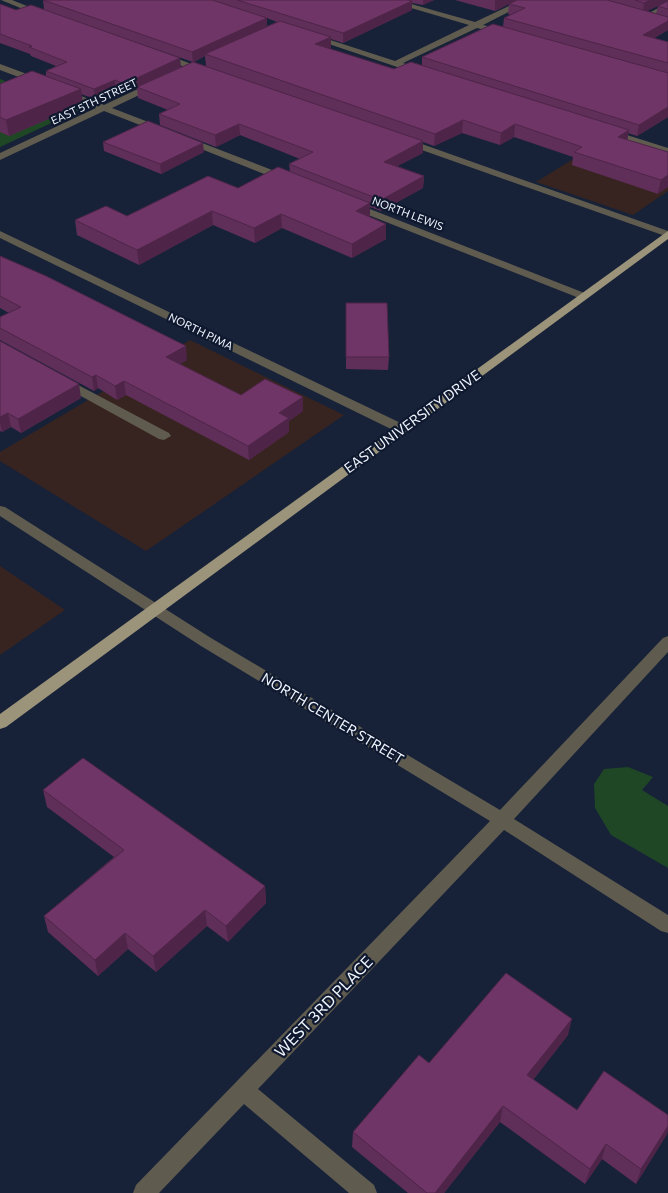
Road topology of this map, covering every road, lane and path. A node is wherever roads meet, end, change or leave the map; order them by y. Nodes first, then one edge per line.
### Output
1 (5, 0) edge
2 (388, 0) edge
3 (528, 0) edge
4 (668, 5) edge
5 (636, 15) edge
6 (50, 16) edge
7 (645, 18) junction
8 (660, 22) edge
9 (476, 25) junction
10 (306, 35) edge
11 (513, 36) edge
12 (149, 51) edge
13 (210, 59) edge
14 (395, 64) junction
15 (193, 66) junction
16 (0, 67) edge
17 (177, 74) edge
18 (220, 76) edge
19 (433, 76) edge
20 (160, 82) edge
21 (104, 108) junction
22 (602, 130) edge
23 (395, 138) edge
24 (668, 151) edge
25 (0, 157) edge
26 (296, 183) edge
27 (341, 201) edge
28 (0, 234) edge
29 (668, 234) edge
30 (583, 296) junction
31 (52, 375) edge
32 (402, 429) junction
33 (164, 436) dead end
34 (0, 510) edge
35 (156, 610) junction
36 (668, 642) edge
37 (0, 723) edge
38 (502, 820) junction
39 (668, 925) edge
40 (243, 1090) junction
41 (144, 1193) edge
42 (366, 1193) edge

1 - 6 street
2 - 9 street
3 - 9 street
4 - 7 street
5 - 7 street
7 - 8 street
9 - 11 street
9 - 14 street
10 - 14 street
12 - 15 street
13 - 15 street
14 - 19 street
15 - 17 street
15 - 18 street
16 - 21 street
20 - 21 street, EAST 5TH STREET
21 - 25 street, EAST 5TH STREET
21 - 26 street
22 - 24 street
23 - 29 street
27 - 30 street, NORTH LEWIS
28 - 32 street, NORTH PIMA
29 - 30 main road, EAST UNIVERSITY DRIVE
30 - 32 main road, EAST UNIVERSITY DRIVE
31 - 33 street
32 - 35 main road, EAST UNIVERSITY DRIVE
34 - 35 street, NORTH CENTER STREET
35 - 37 main road, EAST UNIVERSITY DRIVE
35 - 38 street, NORTH CENTER STREET
36 - 38 street, WEST 3RD PLACE
38 - 39 street, NORTH CENTER STREET
38 - 40 street, WEST 3RD PLACE
40 - 41 street, WEST 3RD PLACE
40 - 42 street

